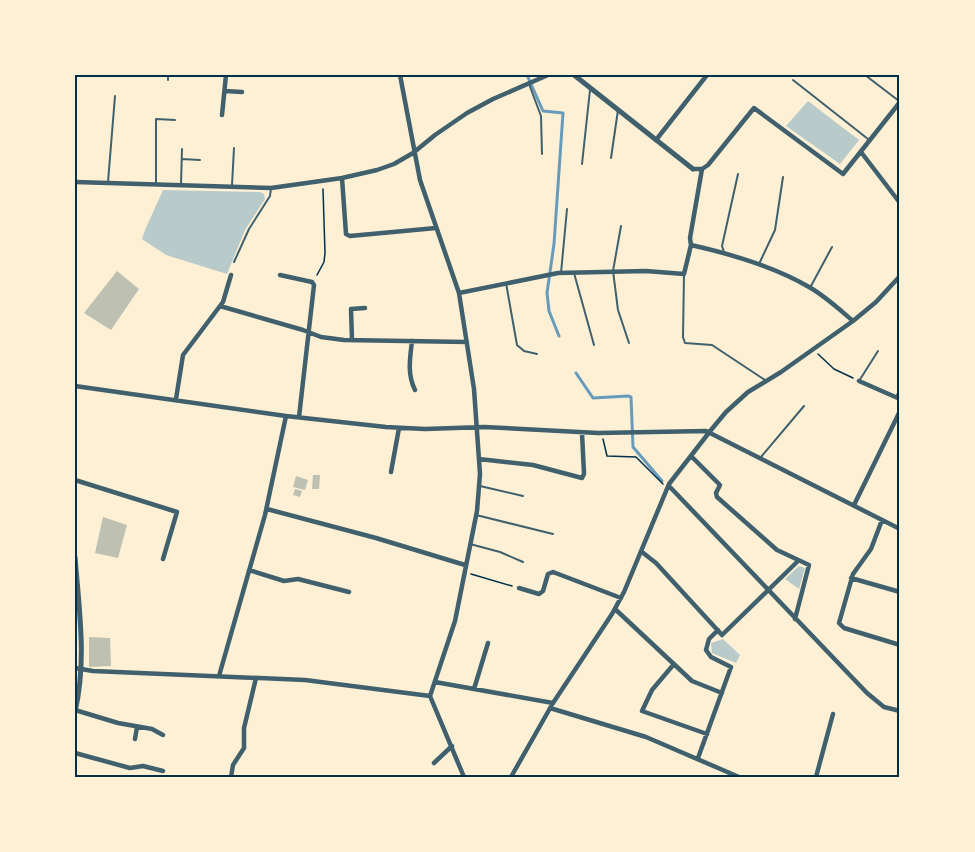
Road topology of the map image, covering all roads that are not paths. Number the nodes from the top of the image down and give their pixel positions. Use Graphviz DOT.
graph roads {
  1 [pos="168,75"];
  2 [pos="226,75"];
  3 [pos="400,75"];
  4 [pos="548,75"];
  5 [pos="574,75"];
  6 [pos="707,75"];
  7 [pos="865,75"];
  8 [pos="168,80"];
  9 [pos="793,80"];
  10 [pos="529,83"];
  11 [pos="590,88"];
  12 [pos="225,91"];
  13 [pos="242,92"];
  14 [pos="115,96"];
  15 [pos="900,102"];
  16 [pos="618,110"];
  17 [pos="222,116"];
  18 [pos="175,120"];
  19 [pos="656,140"];
  20 [pos="870,141"];
  21 [pos="234,148"];
  22 [pos="182,149"];
  23 [pos="861,152"];
  24 [pos="413,153"];
  25 [pos="542,154"];
  26 [pos="611,158"];
  27 [pos="182,159"];
  28 [pos="200,160"];
  29 [pos="582,164"];
  30 [pos="693,169"];
  31 [pos="702,169"];
  32 [pos="738,174"];
  33 [pos="783,177"];
  34 [pos="342,178"];
  35 [pos="75,182"];
  36 [pos="108,184"];
  37 [pos="156,186"];
  38 [pos="181,187"];
  39 [pos="231,188"];
  40 [pos="271,188"];
  41 [pos="900,203"];
  42 [pos="567,209"];
  43 [pos="621,226"];
  44 [pos="436,228"];
  45 [pos="691,245"];
  46 [pos="832,246"];
  47 [pos="724,252"];
  48 [pos="234,262"];
  49 [pos="759,264"];
  50 [pos="613,271"];
  51 [pos="574,272"];
  52 [pos="561,273"];
  53 [pos="684,274"];
  54 [pos="231,275"];
  55 [pos="280,275"];
  56 [pos="900,276"];
  57 [pos="506,283"];
  58 [pos="810,287"];
  59 [pos="459,293"];
  60 [pos="220,306"];
  61 [pos="365,308"];
  62 [pos="853,321"];
  63 [pos="309,333"];
  64 [pos="352,340"];
  65 [pos="412,341"];
  66 [pos="467,342"];
  67 [pos="629,343"];
  68 [pos="594,345"];
  69 [pos="878,351"];
  70 [pos="537,354"];
  71 [pos="767,381"];
  72 [pos="859,381"];
  73 [pos="75,386"];
  74 [pos="900,389"];
  75 [pos="415,390"];
  76 [pos="898,398"];
  77 [pos="176,399"];
  78 [pos="804,406"];
  79 [pos="900,411"];
  80 [pos="286,416"];
  81 [pos="300,417"];
  82 [pos="399,428"];
  83 [pos="476,428"];
  84 [pos="709,432"];
  85 [pos="582,433"];
  86 [pos="691,456"];
  87 [pos="761,458"];
  88 [pos="479,459"];
  89 [pos="391,472"];
  90 [pos="75,480"];
  91 [pos="480,486"];
  92 [pos="668,487"];
  93 [pos="523,496"];
  94 [pos="854,505"];
  95 [pos="267,509"];
  96 [pos="476,515"];
  97 [pos="882,520"];
  98 [pos="900,529"];
  99 [pos="553,534"];
  100 [pos="470,544"];
  101 [pos="642,552"];
  102 [pos="75,557"];
  103 [pos="163,560"];
  104 [pos="798,561"];
  105 [pos="523,562"];
  106 [pos="465,565"];
  107 [pos="249,570"];
  108 [pos="851,579"];
  109 [pos="519,588"];
  110 [pos="768,590"];
  111 [pos="349,592"];
  112 [pos="900,592"];
  113 [pos="621,598"];
  114 [pos="615,609"];
  115 [pos="795,619"];
  116 [pos="718,630"];
  117 [pos="488,642"];
  118 [pos="900,645"];
  119 [pos="674,664"];
  120 [pos="75,668"];
  121 [pos="82,669"];
  122 [pos="219,676"];
  123 [pos="256,678"];
  124 [pos="435,682"];
  125 [pos="474,689"];
  126 [pos="722,693"];
  127 [pos="430,696"];
  128 [pos="552,705"];
  129 [pos="75,711"];
  130 [pos="900,711"];
  131 [pos="833,714"];
  132 [pos="137,727"];
  133 [pos="707,734"];
  134 [pos="163,735"];
  135 [pos="135,739"];
  136 [pos="452,746"];
  137 [pos="75,753"];
  138 [pos="698,758"];
  139 [pos="434,763"];
  140 [pos="163,771"];
  141 [pos="231,777"];
  142 [pos="464,777"];
  143 [pos="511,777"];
  144 [pos="739,777"];
  145 [pos="816,777"];
  1 -- 8 [label="lane"];
  2 -- 12 [label="street"];
  3 -- 24 [label="street"];
  4 -- 10 [label="street"];
  5 -- 11 [label="street"];
  6 -- 19 [label="street"];
  7 -- 15 [label="lane"];
  9 -- 20 [label="lane"];
  10 -- 24 [label="street"];
  10 -- 25 [label="lane"];
  11 -- 16 [label="street"];
  11 -- 29 [label="lane"];
  12 -- 13 [label="street"];
  12 -- 17 [label="street"];
  14 -- 36 [label="lane"];
  15 -- 20 [label="street"];
  16 -- 19 [label="street"];
  16 -- 26 [label="lane"];
  18 -- 37 [label="lane"];
  19 -- 30 [label="street"];
  20 -- 23 [label="street"];
  21 -- 39 [label="lane"];
  22 -- 27 [label="lane"];
  23 -- 31 [label="street"];
  23 -- 41 [label="street"];
  24 -- 34 [label="street"];
  24 -- 44 [label="street"];
  27 -- 28 [label="lane"];
  27 -- 38 [label="lane"];
  30 -- 31 [label="street"];
  31 -- 45 [label="street"];
  32 -- 47 [label="lane"];
  33 -- 49 [label="lane"];
  34 -- 40 [label="street"];
  34 -- 44 [label="street"];
  35 -- 36 [label="street"];
  36 -- 37 [label="street"];
  37 -- 38 [label="street"];
  38 -- 39 [label="street"];
  39 -- 40 [label="street"];
  40 -- 48 [label="lane"];
  42 -- 52 [label="lane"];
  43 -- 50 [label="lane"];
  44 -- 59 [label="street"];
  45 -- 47 [label="street"];
  45 -- 53 [label="street"];
  46 -- 58 [label="lane"];
  47 -- 49 [label="street"];
  49 -- 58 [label="street"];
  50 -- 51 [label="street"];
  50 -- 53 [label="street"];
  50 -- 67 [label="lane"];
  51 -- 52 [label="street"];
  51 -- 68 [label="lane"];
  52 -- 57 [label="street"];
  53 -- 71 [label="lane"];
  54 -- 60 [label="street"];
  55 -- 63 [label="street"];
  56 -- 62 [label="street"];
  57 -- 59 [label="street"];
  57 -- 70 [label="lane"];
  58 -- 62 [label="street"];
  59 -- 66 [label="street"];
  60 -- 63 [label="street"];
  60 -- 77 [label="street"];
  61 -- 64 [label="street"];
  62 -- 71 [label="street"];
  63 -- 64 [label="street"];
  63 -- 81 [label="street"];
  64 -- 65 [label="street"];
  65 -- 66 [label="street"];
  65 -- 75 [label="street"];
  66 -- 83 [label="street"];
  69 -- 72 [label="lane"];
  71 -- 84 [label="street"];
  72 -- 76 [label="street"];
  73 -- 77 [label="street"];
  74 -- 76 [label="lane"];
  77 -- 80 [label="street"];
  78 -- 87 [label="lane"];
  79 -- 94 [label="street"];
  80 -- 81 [label="street"];
  80 -- 95 [label="street"];
  81 -- 82 [label="street"];
  82 -- 83 [label="street"];
  82 -- 89 [label="street"];
  83 -- 85 [label="street"];
  83 -- 88 [label="street"];
  84 -- 85 [label="street"];
  84 -- 86 [label="street"];
  84 -- 87 [label="street"];
  85 -- 88 [label="street"];
  86 -- 92 [label="street"];
  86 -- 104 [label="street"];
  87 -- 94 [label="street"];
  88 -- 91 [label="street"];
  90 -- 103 [label="street"];
  91 -- 93 [label="lane"];
  91 -- 96 [label="street"];
  92 -- 101 [label="street"];
  92 -- 110 [label="street"];
  94 -- 97 [label="street"];
  95 -- 106 [label="street"];
  95 -- 107 [label="street"];
  96 -- 99 [label="lane"];
  96 -- 100 [label="street"];
  97 -- 98 [label="street"];
  97 -- 108 [label="street"];
  100 -- 105 [label="lane"];
  100 -- 106 [label="street"];
  101 -- 113 [label="street"];
  101 -- 116 [label="street"];
  102 -- 121 [label="street"];
  104 -- 110 [label="street"];
  104 -- 115 [label="street"];
  106 -- 124 [label="street"];
  107 -- 111 [label="street"];
  107 -- 122 [label="street"];
  108 -- 112 [label="street"];
  108 -- 118 [label="street"];
  109 -- 113 [label="street"];
  110 -- 115 [label="street"];
  110 -- 116 [label="street"];
  113 -- 114 [label="street"];
  114 -- 119 [label="street"];
  114 -- 128 [label="street"];
  115 -- 130 [label="street"];
  116 -- 126 [label="street"];
  117 -- 125 [label="street"];
  119 -- 126 [label="street"];
  119 -- 133 [label="street"];
  120 -- 121 [label="street"];
  121 -- 122 [label="street"];
  121 -- 129 [label="street"];
  122 -- 123 [label="street"];
  123 -- 127 [label="street"];
  123 -- 141 [label="street"];
  124 -- 125 [label="street"];
  124 -- 127 [label="street"];
  125 -- 128 [label="street"];
  126 -- 133 [label="street"];
  127 -- 136 [label="street"];
  128 -- 138 [label="street"];
  128 -- 143 [label="street"];
  129 -- 132 [label="street"];
  131 -- 145 [label="street"];
  132 -- 134 [label="street"];
  132 -- 135 [label="street"];
  133 -- 138 [label="street"];
  136 -- 139 [label="street"];
  136 -- 142 [label="street"];
  137 -- 140 [label="street"];
  138 -- 144 [label="street"];
}
